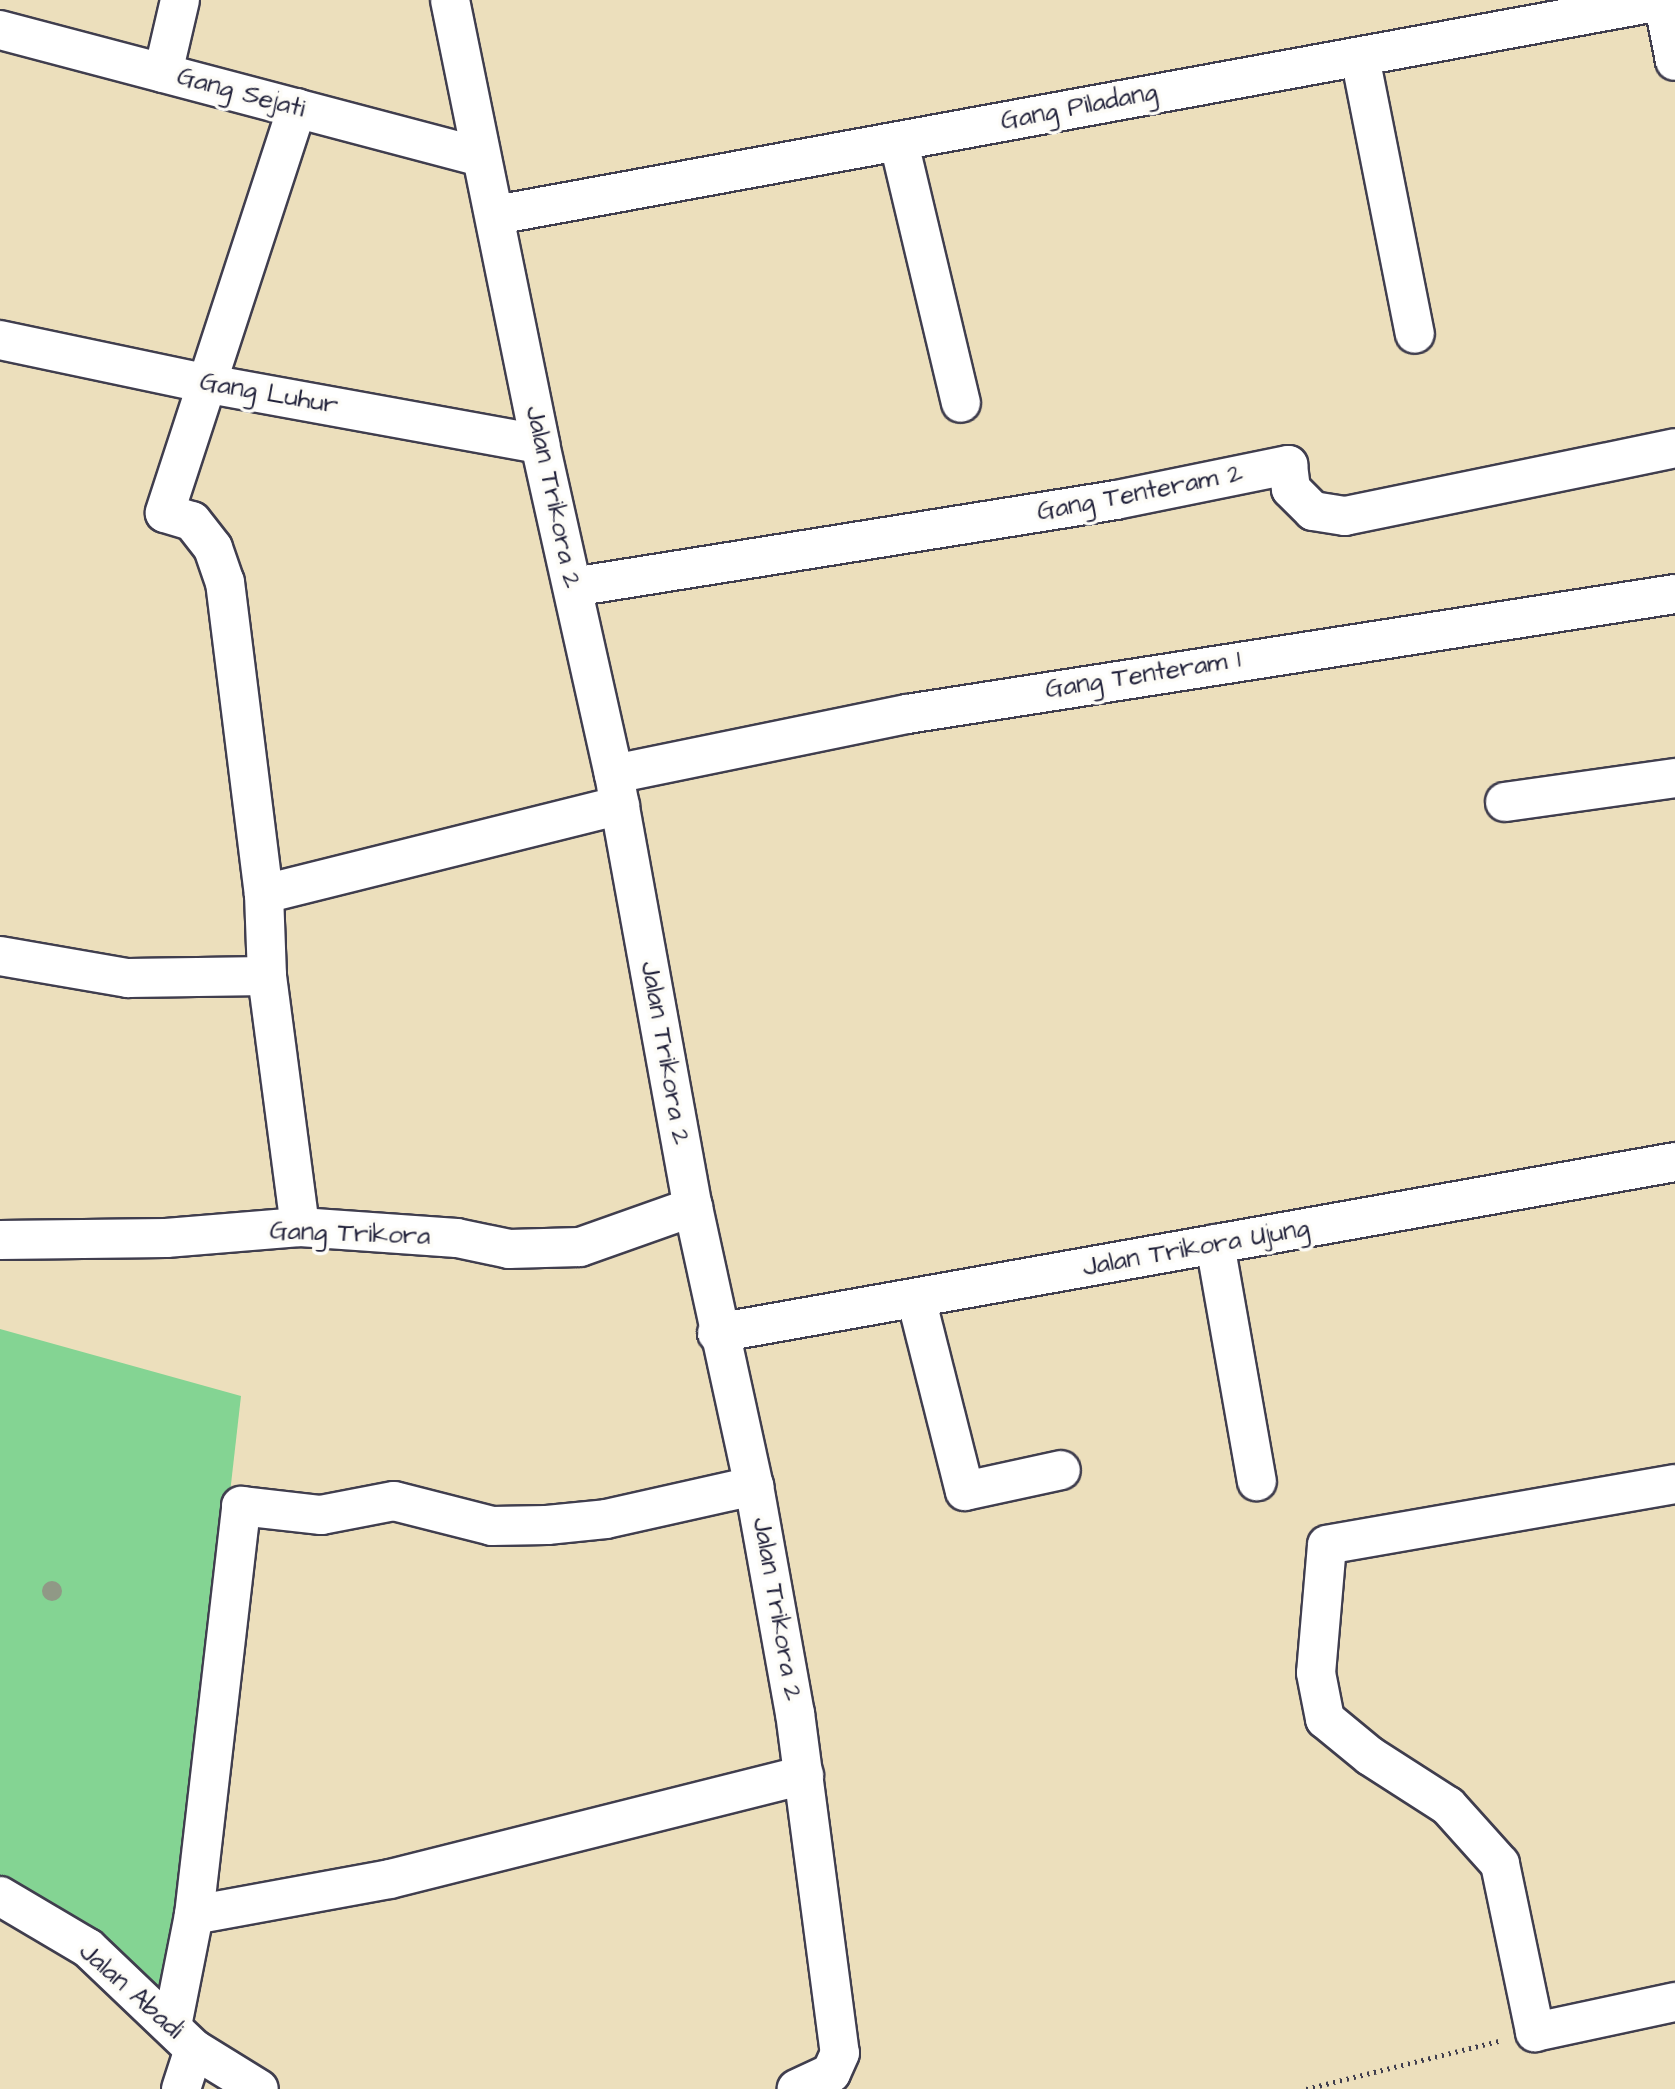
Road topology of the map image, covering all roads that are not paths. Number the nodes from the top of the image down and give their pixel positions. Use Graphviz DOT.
graph roads {
  1 [pos="180,0"];
  2 [pos="450,0"];
  3 [pos="1664,0"];
  4 [pos="0,30"];
  5 [pos="1360,57"];
  6 [pos="1675,61"];
  7 [pos="163,73"];
  8 [pos="297,108"];
  9 [pos="900,143"];
  10 [pos="481,157"];
  11 [pos="496,215"];
  12 [pos="1415,334"];
  13 [pos="0,340"];
  14 [pos="209,384"];
  15 [pos="961,403"];
  16 [pos="540,444"];
  17 [pos="1675,448"];
  18 [pos="573,587"];
  19 [pos="1675,594"];
  20 [pos="1675,778"];
  21 [pos="617,789"];
  22 [pos="1505,802"];
  23 [pos="264,894"];
  24 [pos="0,956"];
  25 [pos="267,976"];
  26 [pos="1675,1162"];
  27 [pos="692,1207"];
  28 [pos="300,1227"];
  29 [pos="0,1240"];
  30 [pos="1215,1244"];
  31 [pos="916,1298"];
  32 [pos="717,1334"];
  33 [pos="1061,1470"];
  34 [pos="1257,1481"];
  35 [pos="1675,1484"];
  36 [pos="754,1486"];
  37 [pos="804,1775"];
  38 [pos="0,1896"];
  39 [pos="194,1915"];
  40 [pos="1675,2002"];
  41 [pos="183,2037"];
  42 [pos="181,2089"];
  43 [pos="258,2089"];
  44 [pos="797,2089"];
  1 -- 7 [label="street"];
  2 -- 10 [label="street, Jalan Trikora 2"];
  3 -- 5 [label="street, Gang Piladang"];
  3 -- 6 [label="street"];
  4 -- 7 [label="street, Gang Sejati"];
  5 -- 9 [label="street, Gang Piladang"];
  5 -- 12 [label="street"];
  7 -- 8 [label="street, Gang Sejati"];
  8 -- 10 [label="street, Gang Sejati"];
  8 -- 14 [label="street"];
  9 -- 11 [label="street, Gang Piladang"];
  9 -- 15 [label="street"];
  10 -- 11 [label="street, Jalan Trikora 2"];
  11 -- 16 [label="street, Jalan Trikora 2"];
  13 -- 14 [label="street, Gang Luhur"];
  14 -- 16 [label="street, Gang Luhur"];
  14 -- 23 [label="street"];
  16 -- 18 [label="street, Jalan Trikora 2"];
  17 -- 18 [label="street, Gang Tenteram 2"];
  18 -- 21 [label="street, Jalan Trikora 2"];
  19 -- 21 [label="street, Gang Tenteram 1"];
  20 -- 22 [label="street"];
  21 -- 23 [label="street, Gang Tenteram 1"];
  21 -- 27 [label="street, Jalan Trikora 2"];
  23 -- 25 [label="street"];
  24 -- 25 [label="street"];
  25 -- 28 [label="street"];
  26 -- 30 [label="street, Jalan Trikora Ujung"];
  27 -- 28 [label="street, Gang Trikora"];
  27 -- 32 [label="street, Jalan Trikora 2"];
  28 -- 29 [label="street, Gang Trikora"];
  30 -- 31 [label="street, Jalan Trikora Ujung"];
  30 -- 34 [label="street"];
  31 -- 32 [label="street, Jalan Trikora Ujung"];
  31 -- 33 [label="street"];
  32 -- 36 [label="street, Jalan Trikora 2"];
  35 -- 40 [label="street"];
  36 -- 37 [label="street, Jalan Trikora 2"];
  36 -- 39 [label="street"];
  37 -- 39 [label="street"];
  37 -- 44 [label="street, Jalan Trikora 2"];
  38 -- 41 [label="street, Jalan Abadi"];
  39 -- 41 [label="street"];
  41 -- 42 [label="street"];
  41 -- 43 [label="street, Jalan Abadi"];
}
